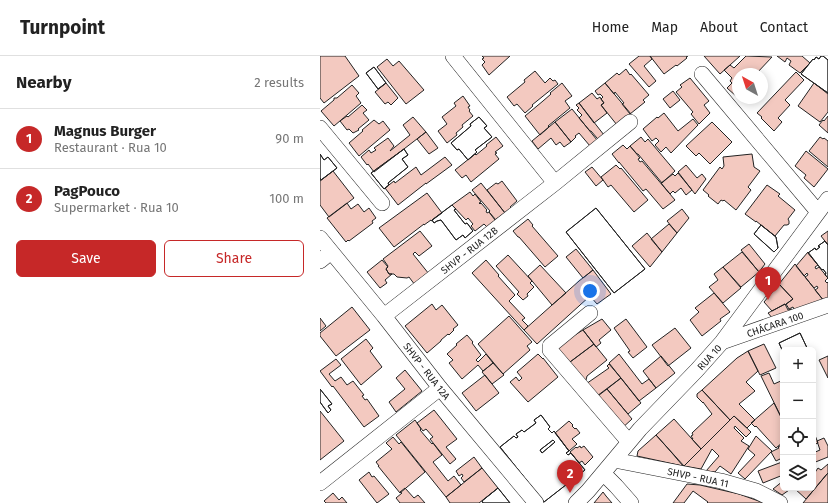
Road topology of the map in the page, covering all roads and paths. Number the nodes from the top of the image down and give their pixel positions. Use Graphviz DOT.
graph roads {
  1 [pos="453,56"];
  2 [pos="702,74"];
  3 [pos="630,122"];
  4 [pos="320,128"];
  5 [pos="555,183"];
  6 [pos="828,199"];
  7 [pos="382,203"];
  8 [pos="818,212"];
  9 [pos="320,238"];
  10 [pos="326,257"];
  11 [pos="828,305"];
  12 [pos="590,313"];
  13 [pos="384,316"];
  14 [pos="722,342"];
  15 [pos="440,388"];
  16 [pos="629,442"];
  17 [pos="614,460"];
  18 [pos="603,473"];
  19 [pos="320,483"];
  20 [pos="536,503"];
  21 [pos="576,503"];
  22 [pos="631,503"];
  23 [pos="780,503"];
  1 -- 5 [label="street"];
  2 -- 8 [label="street"];
  3 -- 5 [label="street, SHVP - RUA 12B"];
  4 -- 7 [label="street"];
  5 -- 13 [label="street, SHVP - RUA 12B"];
  6 -- 8 [label="street, RUA 10"];
  8 -- 14 [label="street, RUA 10"];
  9 -- 10 [label="street, SHVP - RUA 12A"];
  10 -- 13 [label="street, SHVP - RUA 12A"];
  11 -- 14 [label="street, CHÁCARA 100"];
  12 -- 16 [label="street"];
  13 -- 15 [label="street, SHVP - RUA 12A"];
  14 -- 16 [label="street, RUA 10"];
  15 -- 19 [label="street"];
  15 -- 20 [label="street, SHVP - RUA 12A"];
  16 -- 17 [label="street, RUA 10"];
  17 -- 18 [label="street, RUA 10"];
  17 -- 23 [label="street, SHVP - RUA 11"];
  18 -- 21 [label="street, RUA 10"];
  18 -- 22 [label="street"];
}
